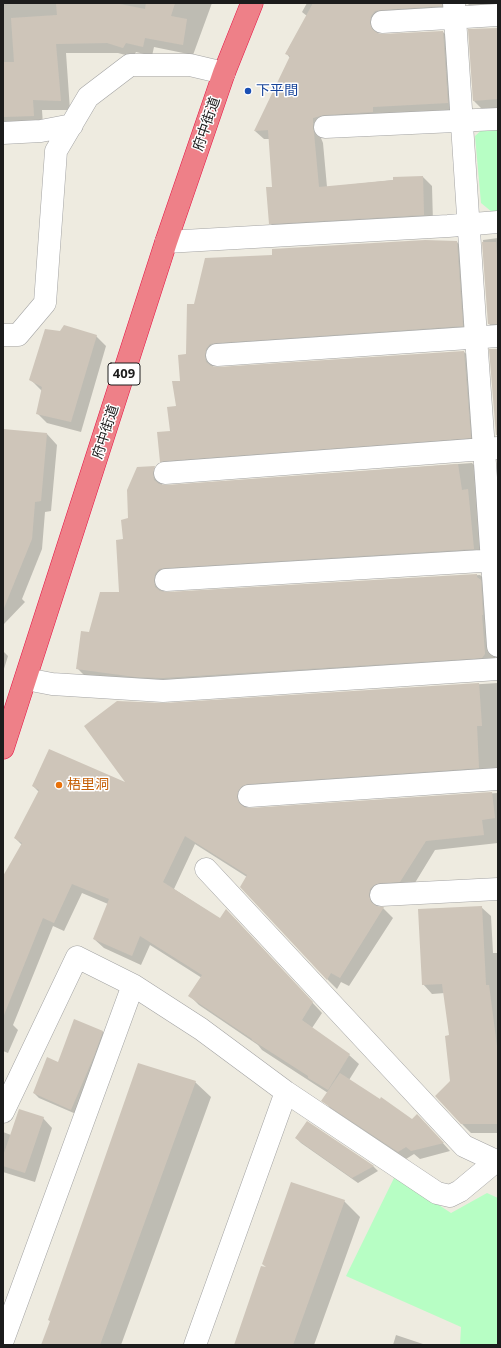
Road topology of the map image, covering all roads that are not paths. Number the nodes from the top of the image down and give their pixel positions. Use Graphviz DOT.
graph roads {
  1 [pos="252,3"];
  2 [pos="455,10"];
  3 [pos="498,15"];
  4 [pos="382,22"];
  5 [pos="224,72"];
  6 [pos="498,119"];
  7 [pos="462,122"];
  8 [pos="72,125"];
  9 [pos="325,127"];
  10 [pos="3,133"];
  11 [pos="498,222"];
  12 [pos="469,224"];
  13 [pos="166,242"];
  14 [pos="3,335"];
  15 [pos="498,336"];
  16 [pos="476,337"];
  17 [pos="217,355"];
  18 [pos="491,449"];
  19 [pos="165,473"];
  20 [pos="495,561"];
  21 [pos="166,580"];
  22 [pos="498,646"];
  23 [pos="498,669"];
  24 [pos="26,678"];
  25 [pos="3,748"];
  26 [pos="498,780"];
  27 [pos="248,796"];
  28 [pos="206,869"];
  29 [pos="498,889"];
  30 [pos="381,895"];
  31 [pos="133,985"];
  32 [pos="286,1092"];
  33 [pos="3,1112"];
  34 [pos="497,1161"];
  35 [pos="3,1340"];
  36 [pos="195,1345"];
  1 -- 5 [label="highway, 府中街道 / 409"];
  2 -- 3 [label="street"];
  2 -- 4 [label="street"];
  2 -- 7 [label="street"];
  5 -- 8 [label="street"];
  5 -- 13 [label="highway, 府中街道 / 409"];
  6 -- 7 [label="street"];
  7 -- 9 [label="street"];
  7 -- 12 [label="street"];
  8 -- 10 [label="street"];
  8 -- 14 [label="street"];
  11 -- 12 [label="street"];
  12 -- 13 [label="street"];
  12 -- 16 [label="street"];
  13 -- 24 [label="highway, 府中街道 / 409"];
  15 -- 16 [label="street"];
  16 -- 17 [label="street"];
  16 -- 18 [label="street"];
  18 -- 19 [label="street"];
  18 -- 20 [label="street"];
  20 -- 21 [label="street"];
  20 -- 22 [label="street"];
  23 -- 24 [label="street"];
  24 -- 25 [label="highway, 府中街道 / 409"];
  26 -- 27 [label="street"];
  28 -- 34 [label="street"];
  29 -- 30 [label="street"];
  31 -- 32 [label="street"];
  31 -- 33 [label="street"];
  31 -- 35 [label="street"];
  32 -- 34 [label="street"];
  32 -- 36 [label="street"];
}
